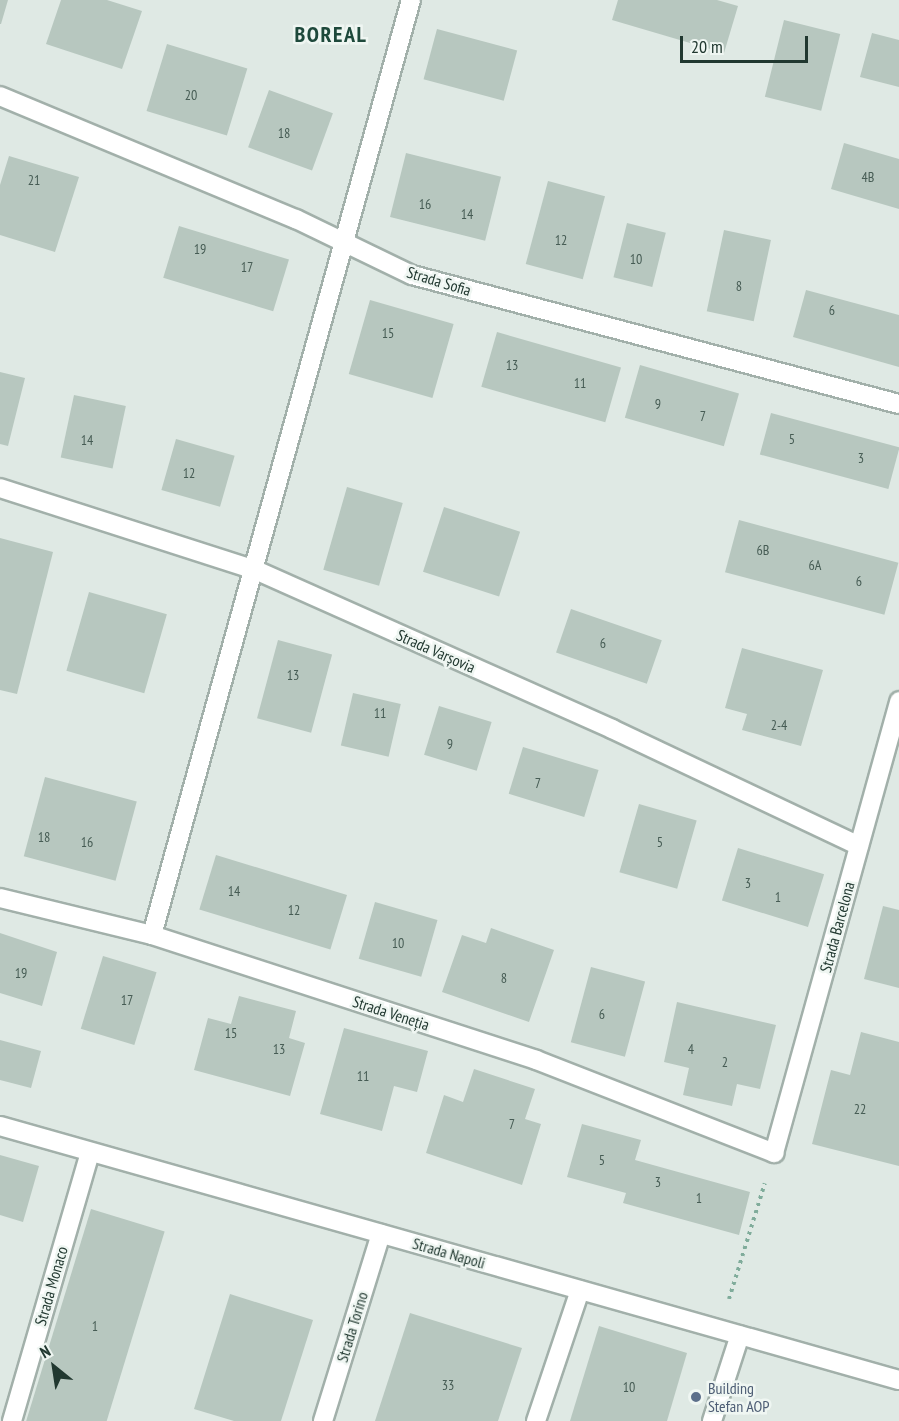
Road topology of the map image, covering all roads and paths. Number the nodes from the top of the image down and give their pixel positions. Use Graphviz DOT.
graph roads {
  1 [pos="411,0"];
  2 [pos="0,96"];
  3 [pos="344,243"];
  4 [pos="899,404"];
  5 [pos="0,488"];
  6 [pos="253,569"];
  7 [pos="899,701"];
  8 [pos="859,846"];
  9 [pos="0,898"];
  10 [pos="152,935"];
  11 [pos="0,1126"];
  12 [pos="90,1152"];
  13 [pos="774,1153"];
  14 [pos="381,1234"];
  15 [pos="580,1290"];
  16 [pos="721,1330"];
  17 [pos="740,1335"];
  18 [pos="899,1380"];
  19 [pos="12,1421"];
  20 [pos="322,1421"];
  21 [pos="536,1421"];
  22 [pos="712,1421"];
  1 -- 3 [label="street"];
  2 -- 3 [label="street, Strada Sofia"];
  3 -- 4 [label="street, Strada Sofia"];
  3 -- 6 [label="street"];
  5 -- 6 [label="street, Strada Varșovia"];
  6 -- 8 [label="street, Strada Varșovia"];
  6 -- 10 [label="street"];
  7 -- 8 [label="street, Strada Barcelona"];
  8 -- 13 [label="street, Strada Barcelona"];
  9 -- 10 [label="street, Strada Veneția"];
  10 -- 13 [label="street, Strada Veneția"];
  11 -- 12 [label="street, Strada Napoli"];
  12 -- 14 [label="street, Strada Napoli"];
  12 -- 19 [label="street, Strada Monaco"];
  13 -- 16 [label="path"];
  14 -- 15 [label="street, Strada Napoli"];
  14 -- 20 [label="street, Strada Torino"];
  15 -- 16 [label="street, Strada Napoli"];
  15 -- 21 [label="street"];
  16 -- 17 [label="street, Strada Napoli"];
  17 -- 18 [label="street, Strada Napoli"];
  17 -- 22 [label="street"];
}
